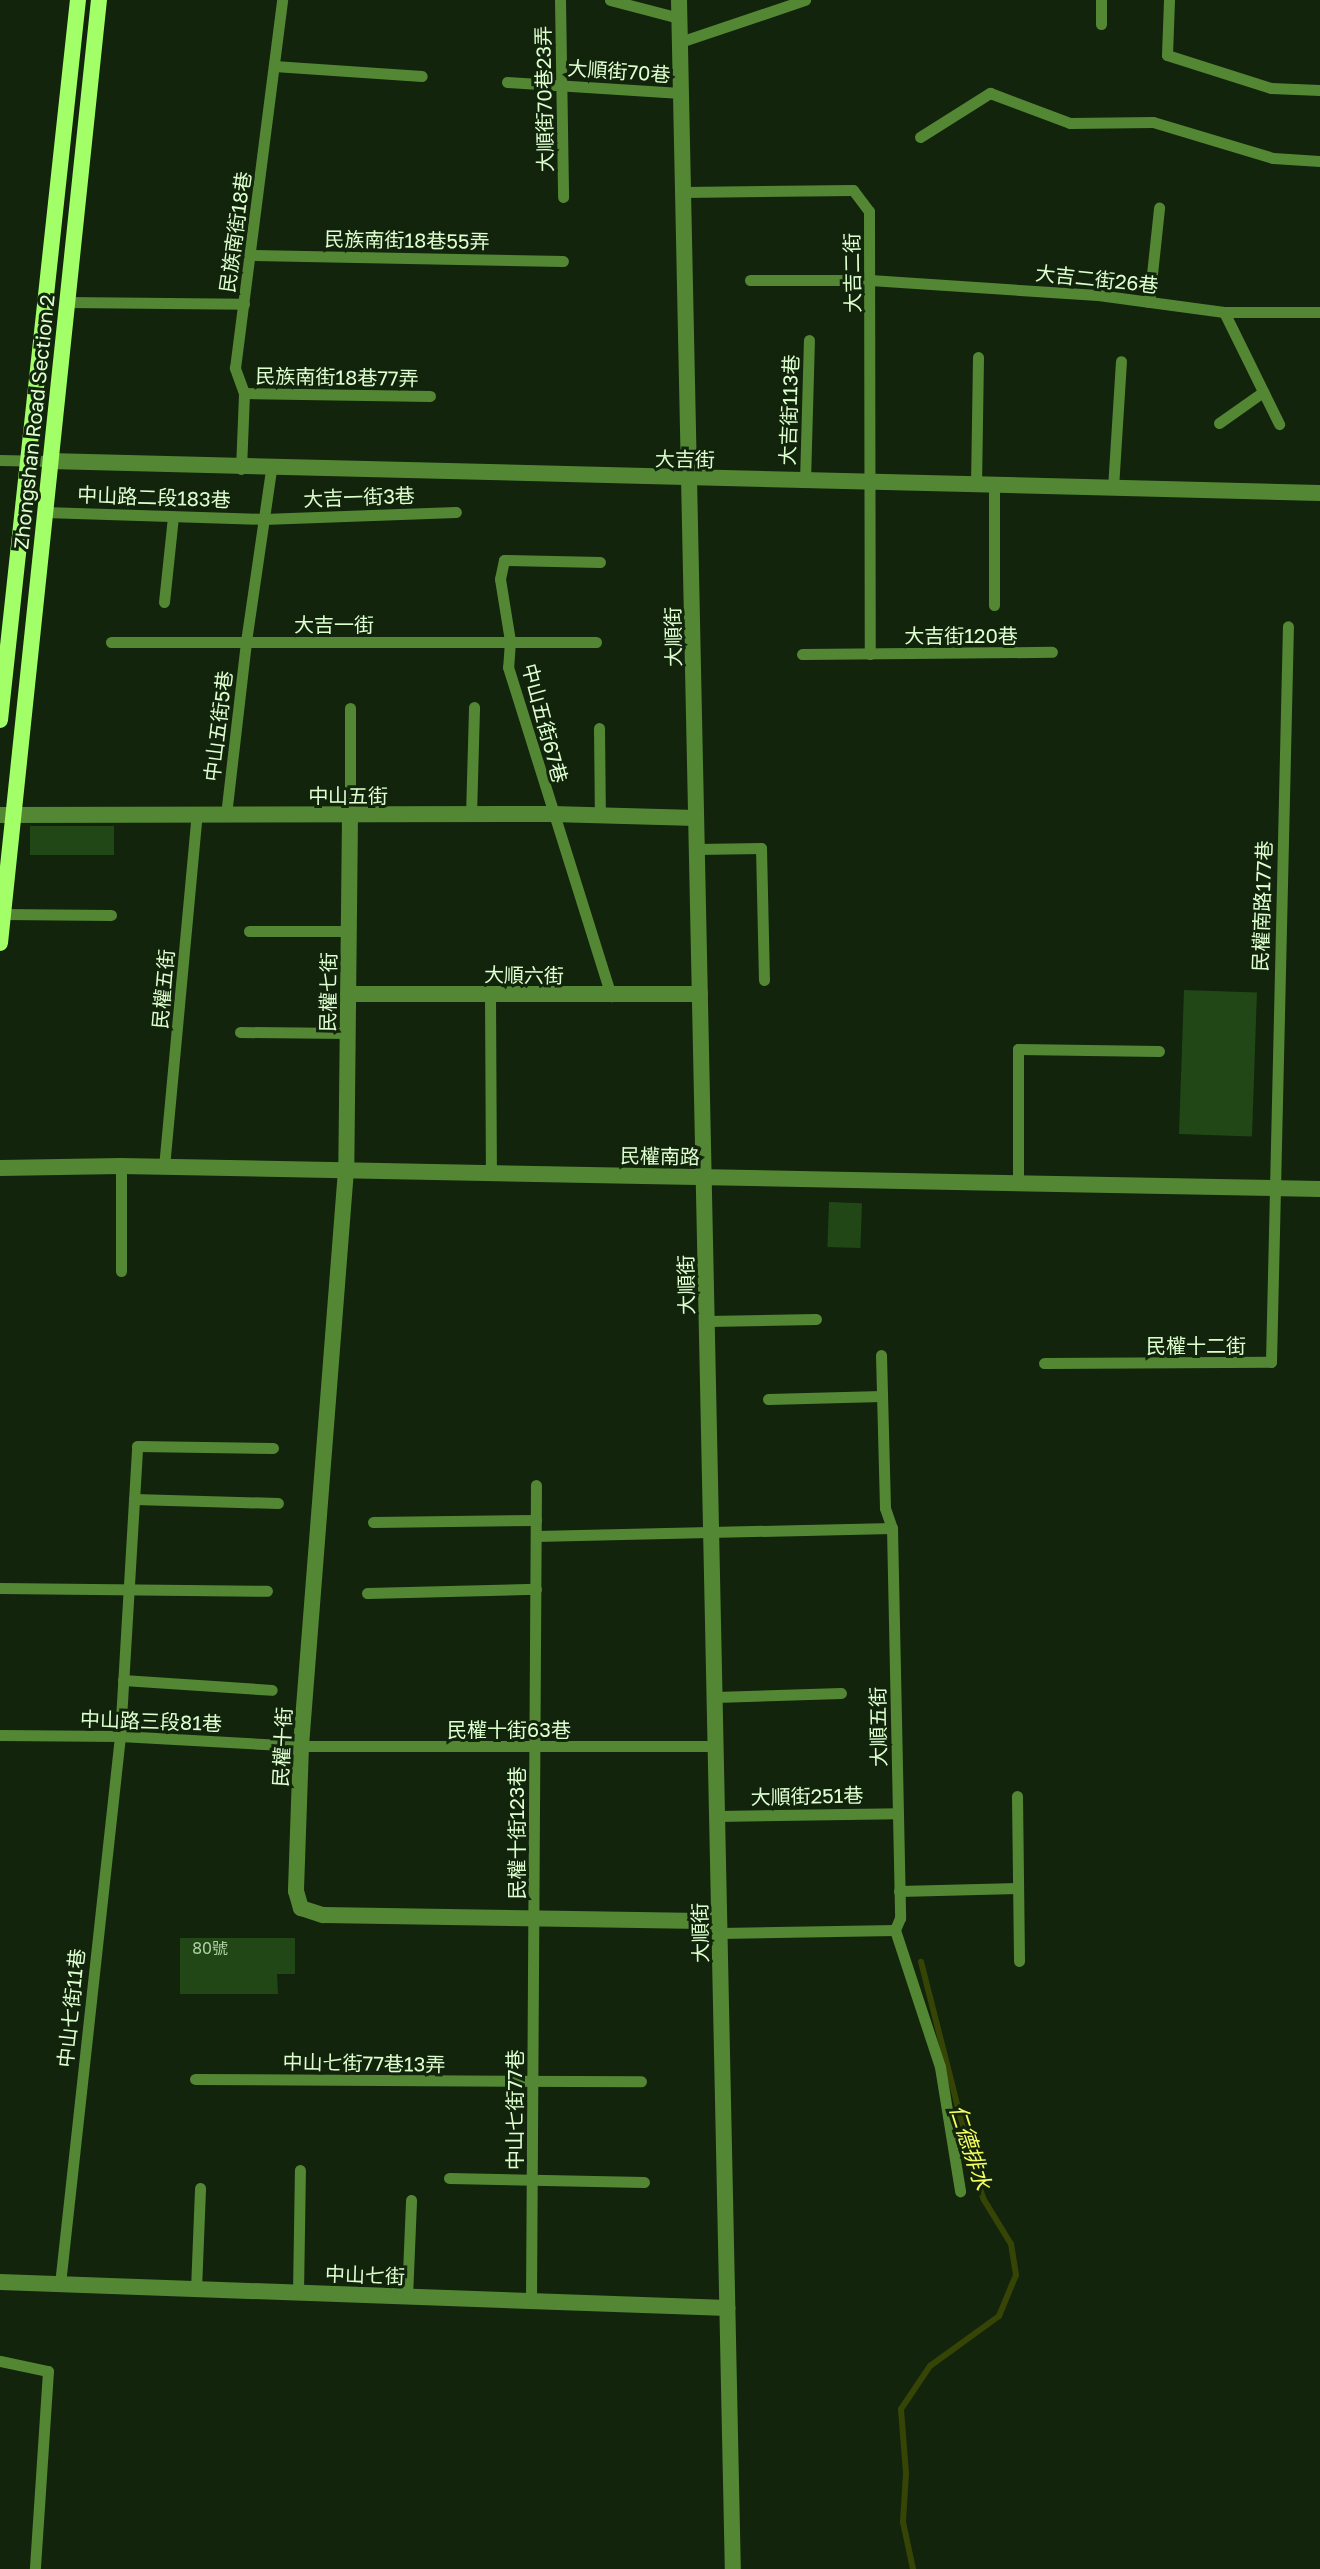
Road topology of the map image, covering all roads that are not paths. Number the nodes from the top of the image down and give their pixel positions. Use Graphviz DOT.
graph roads {
  1 [pos="78,0"];
  2 [pos="99,0"];
  3 [pos="282,0"];
  4 [pos="560,0"];
  5 [pos="610,0"];
  6 [pos="679,0"];
  7 [pos="805,0"];
  8 [pos="1101,0"];
  9 [pos="1169,0"];
  10 [pos="679,18"];
  11 [pos="1101,24"];
  12 [pos="680,42"];
  13 [pos="274,66"];
  14 [pos="422,76"];
  15 [pos="507,82"];
  16 [pos="561,85"];
  17 [pos="1320,90"];
  18 [pos="681,93"];
  19 [pos="920,137"];
  20 [pos="1320,161"];
  21 [pos="683,192"];
  22 [pos="563,197"];
  23 [pos="1159,208"];
  24 [pos="250,255"];
  25 [pos="563,261"];
  26 [pos="750,280"];
  27 [pos="870,280"];
  28 [pos="66,302"];
  29 [pos="1149,302"];
  30 [pos="244,304"];
  31 [pos="1224,312"];
  32 [pos="1320,312"];
  33 [pos="809,340"];
  34 [pos="978,357"];
  35 [pos="1121,361"];
  36 [pos="1263,392"];
  37 [pos="244,393"];
  38 [pos="430,396"];
  39 [pos="1219,423"];
  40 [pos="1279,424"];
  41 [pos="0,460"];
  42 [pos="27,460"];
  43 [pos="49,461"];
  44 [pos="241,469"];
  45 [pos="271,470"];
  46 [pos="689,479"];
  47 [pos="805,481"];
  48 [pos="870,483"];
  49 [pos="976,485"];
  50 [pos="994,486"];
  51 [pos="1113,488"];
  52 [pos="1320,493"];
  53 [pos="44,512"];
  54 [pos="456,512"];
  55 [pos="173,516"];
  56 [pos="263,519"];
  57 [pos="600,562"];
  58 [pos="164,602"];
  59 [pos="994,605"];
  60 [pos="1288,626"];
  61 [pos="510,641"];
  62 [pos="111,642"];
  63 [pos="246,642"];
  64 [pos="596,642"];
  65 [pos="1052,652"];
  66 [pos="802,654"];
  67 [pos="870,654"];
  68 [pos="474,707"];
  69 [pos="350,708"];
  70 [pos="0,720"];
  71 [pos="599,728"];
  72 [pos="197,814"];
  73 [pos="226,814"];
  74 [pos="552,814"];
  75 [pos="6,815"];
  76 [pos="350,815"];
  77 [pos="471,816"];
  78 [pos="600,817"];
  79 [pos="696,818"];
  80 [pos="697,849"];
  81 [pos="3,914"];
  82 [pos="111,915"];
  83 [pos="249,931"];
  84 [pos="348,931"];
  85 [pos="0,943"];
  86 [pos="764,980"];
  87 [pos="348,994"];
  88 [pos="490,994"];
  89 [pos="700,994"];
  90 [pos="611,996"];
  91 [pos="240,1032"];
  92 [pos="347,1033"];
  93 [pos="1159,1051"];
  94 [pos="121,1166"];
  95 [pos="164,1167"];
  96 [pos="0,1168"];
  97 [pos="346,1170"];
  98 [pos="491,1173"];
  99 [pos="704,1177"];
  100 [pos="1018,1183"];
  101 [pos="1273,1188"];
  102 [pos="1320,1189"];
  103 [pos="121,1271"];
  104 [pos="816,1319"];
  105 [pos="707,1321"];
  106 [pos="881,1355"];
  107 [pos="1044,1363"];
  108 [pos="882,1396"];
  109 [pos="768,1399"];
  110 [pos="273,1448"];
  111 [pos="536,1485"];
  112 [pos="134,1499"];
  113 [pos="278,1503"];
  114 [pos="536,1520"];
  115 [pos="373,1522"];
  116 [pos="892,1528"];
  117 [pos="711,1531"];
  118 [pos="536,1536"];
  119 [pos="0,1588"];
  120 [pos="128,1588"];
  121 [pos="536,1589"];
  122 [pos="267,1591"];
  123 [pos="367,1593"];
  124 [pos="123,1680"];
  125 [pos="272,1690"];
  126 [pos="841,1693"];
  127 [pos="715,1697"];
  128 [pos="0,1735"];
  129 [pos="120,1736"];
  130 [pos="301,1746"];
  131 [pos="716,1746"];
  132 [pos="535,1747"];
  133 [pos="1017,1796"];
  134 [pos="898,1813"];
  135 [pos="717,1816"];
  136 [pos="1018,1888"];
  137 [pos="899,1891"];
  138 [pos="533,1919"];
  139 [pos="720,1927"];
  140 [pos="895,1930"];
  141 [pos="1019,1961"];
  142 [pos="195,2079"];
  143 [pos="641,2081"];
  144 [pos="532,2083"];
  145 [pos="300,2170"];
  146 [pos="449,2178"];
  147 [pos="532,2182"];
  148 [pos="644,2182"];
  149 [pos="200,2188"];
  150 [pos="960,2191"];
  151 [pos="411,2200"];
  152 [pos="0,2282"];
  153 [pos="60,2284"];
  154 [pos="196,2289"];
  155 [pos="298,2293"];
  156 [pos="407,2297"];
  157 [pos="531,2301"];
  158 [pos="728,2308"];
  159 [pos="0,2361"];
  160 [pos="35,2569"];
  161 [pos="733,2569"];
  1 -- 42 [label="main road, Zhongshan Road Section 2"];
  2 -- 28 [label="main road, Zhongshan Road Section 2"];
  3 -- 13 [label="lane, 民族南街18巷"];
  4 -- 16 [label="lane, 大順街70巷23弄"];
  5 -- 10 [label="lane"];
  6 -- 10 [label="street, 大順街"];
  7 -- 12 [label="lane"];
  8 -- 11 [label="lane"];
  9 -- 17 [label="lane"];
  10 -- 12 [label="street, 大順街"];
  12 -- 18 [label="street, 大順街"];
  13 -- 14 [label="lane"];
  13 -- 24 [label="lane, 民族南街18巷"];
  15 -- 16 [label="lane, 大順街70巷"];
  16 -- 18 [label="lane, 大順街70巷"];
  16 -- 22 [label="lane, 大順街70巷23弄"];
  18 -- 21 [label="street, 大順街"];
  19 -- 20 [label="lane"];
  21 -- 27 [label="lane, 大吉二街"];
  21 -- 46 [label="street, 大順街"];
  23 -- 29 [label="lane"];
  24 -- 25 [label="lane, 民族南街18巷55弄"];
  24 -- 30 [label="lane, 民族南街18巷"];
  26 -- 27 [label="lane, 大吉二街26巷"];
  27 -- 29 [label="lane, 大吉二街26巷"];
  27 -- 48 [label="lane, 大吉二街"];
  28 -- 30 [label="lane"];
  28 -- 43 [label="main road, Zhongshan Road Section 2"];
  29 -- 31 [label="lane, 大吉二街26巷"];
  30 -- 37 [label="lane, 民族南街18巷"];
  31 -- 32 [label="lane, 大吉二街26巷"];
  31 -- 36 [label="lane"];
  33 -- 47 [label="lane, 大吉街113巷"];
  34 -- 49 [label="lane"];
  35 -- 51 [label="lane"];
  36 -- 39 [label="lane"];
  36 -- 40 [label="lane"];
  37 -- 38 [label="lane, 民族南街18巷77弄"];
  37 -- 44 [label="lane, 民族南街18巷"];
  41 -- 42 [label="lane"];
  42 -- 43 [label="lane"];
  42 -- 70 [label="main road, Zhongshan Road Section 2"];
  43 -- 44 [label="street, 大吉街"];
  43 -- 53 [label="main road, Zhongshan Road Section 2"];
  44 -- 45 [label="street, 大吉街"];
  45 -- 46 [label="street, 大吉街"];
  45 -- 56 [label="lane"];
  46 -- 47 [label="street, 大吉街"];
  46 -- 79 [label="street, 大順街"];
  47 -- 48 [label="street, 大吉街"];
  48 -- 49 [label="street, 大吉街"];
  48 -- 67 [label="lane"];
  49 -- 50 [label="street, 大吉街"];
  50 -- 51 [label="street, 大吉街"];
  50 -- 59 [label="lane"];
  51 -- 52 [label="street, 大吉街"];
  53 -- 55 [label="lane, 中山路二段183巷"];
  53 -- 75 [label="main road, Zhongshan Road Section 2"];
  54 -- 56 [label="lane, 大吉一街3巷"];
  55 -- 56 [label="lane, 中山路二段183巷"];
  55 -- 58 [label="lane"];
  56 -- 63 [label="lane"];
  57 -- 61 [label="lane, 中山五街67巷"];
  60 -- 101 [label="lane, 民權南路177巷"];
  61 -- 63 [label="lane, 大吉一街"];
  61 -- 64 [label="lane, 大吉一街"];
  61 -- 74 [label="lane, 中山五街67巷"];
  62 -- 63 [label="lane, 大吉一街"];
  63 -- 73 [label="lane, 中山五街5巷"];
  65 -- 67 [label="lane, 大吉街120巷"];
  66 -- 67 [label="lane, 大吉街120巷"];
  68 -- 77 [label="lane"];
  69 -- 76 [label="lane"];
  71 -- 78 [label="lane"];
  72 -- 73 [label="street, 中山五街"];
  72 -- 75 [label="street, 中山五街"];
  72 -- 95 [label="lane, 民權五街"];
  73 -- 76 [label="street, 中山五街"];
  74 -- 77 [label="street, 中山五街"];
  74 -- 78 [label="street, 中山五街"];
  74 -- 90 [label="lane, 中山五街67巷"];
  75 -- 81 [label="main road, Zhongshan Road Section 2"];
  76 -- 77 [label="street, 中山五街"];
  76 -- 84 [label="street, 民權七街"];
  78 -- 79 [label="street, 中山五街"];
  79 -- 80 [label="street, 大順街"];
  80 -- 86 [label="lane"];
  80 -- 89 [label="street, 大順街"];
  81 -- 82 [label="lane"];
  81 -- 85 [label="main road, Zhongshan Road Section 2"];
  83 -- 84 [label="lane"];
  84 -- 87 [label="street, 民權七街"];
  87 -- 88 [label="street, 大順六街"];
  87 -- 92 [label="street, 民權七街"];
  88 -- 90 [label="street, 大順六街"];
  88 -- 98 [label="lane"];
  89 -- 90 [label="street, 大順六街"];
  89 -- 99 [label="street, 大順街"];
  91 -- 92 [label="lane"];
  92 -- 97 [label="street, 民權七街"];
  93 -- 100 [label="lane"];
  94 -- 95 [label="street, 民權南路"];
  94 -- 96 [label="street, 民權南路"];
  94 -- 103 [label="lane"];
  95 -- 97 [label="street, 民權南路"];
  97 -- 98 [label="street, 民權南路"];
  97 -- 130 [label="street, 民權十街"];
  98 -- 99 [label="street, 民權南路"];
  99 -- 100 [label="street, 民權南路"];
  99 -- 105 [label="street, 大順街"];
  100 -- 101 [label="street, 民權南路"];
  101 -- 102 [label="street, 民權南路"];
  101 -- 107 [label="lane, 民權十二街"];
  104 -- 105 [label="lane"];
  105 -- 117 [label="street, 大順街"];
  106 -- 108 [label="lane, 大順五街"];
  108 -- 109 [label="lane"];
  108 -- 116 [label="lane, 大順五街"];
  110 -- 112 [label="lane, 中山七街11巷"];
  111 -- 114 [label="lane, 民權十街123巷"];
  112 -- 113 [label="lane"];
  112 -- 120 [label="lane, 中山七街11巷"];
  114 -- 115 [label="lane"];
  114 -- 118 [label="lane, 民權十街123巷"];
  116 -- 117 [label="lane"];
  116 -- 134 [label="lane, 大順五街"];
  117 -- 118 [label="lane"];
  117 -- 127 [label="street, 大順街"];
  118 -- 121 [label="lane, 民權十街123巷"];
  119 -- 120 [label="lane"];
  120 -- 122 [label="lane"];
  120 -- 124 [label="lane, 中山七街11巷"];
  121 -- 123 [label="lane"];
  121 -- 132 [label="lane, 民權十街123巷"];
  124 -- 125 [label="lane"];
  124 -- 129 [label="lane, 中山七街11巷"];
  126 -- 127 [label="lane"];
  127 -- 131 [label="street, 大順街"];
  128 -- 129 [label="lane, 中山路三段81巷"];
  129 -- 130 [label="lane, 中山路三段81巷"];
  129 -- 153 [label="lane, 中山七街11巷"];
  130 -- 132 [label="lane, 民權十街63巷"];
  130 -- 138 [label="street, 民權十街"];
  131 -- 132 [label="lane, 民權十街63巷"];
  131 -- 135 [label="street, 大順街"];
  132 -- 138 [label="lane, 民權十街123巷"];
  133 -- 136 [label="lane"];
  134 -- 135 [label="lane, 大順街251巷"];
  134 -- 137 [label="lane, 大順五街"];
  135 -- 139 [label="street, 大順街"];
  136 -- 137 [label="lane"];
  136 -- 141 [label="lane"];
  137 -- 140 [label="lane, 大順五街"];
  138 -- 139 [label="street, 民權十街"];
  138 -- 144 [label="lane, 中山七街77巷"];
  139 -- 140 [label="lane"];
  139 -- 158 [label="street, 大順街"];
  140 -- 150 [label="lane"];
  142 -- 144 [label="lane, 中山七街77巷13弄"];
  143 -- 144 [label="lane, 中山七街77巷13弄"];
  144 -- 147 [label="lane, 中山七街77巷"];
  145 -- 155 [label="lane"];
  146 -- 147 [label="lane"];
  147 -- 148 [label="lane"];
  147 -- 157 [label="lane, 中山七街77巷"];
  149 -- 154 [label="lane"];
  151 -- 156 [label="lane"];
  152 -- 153 [label="street, 中山七街"];
  153 -- 154 [label="street, 中山七街"];
  154 -- 155 [label="street, 中山七街"];
  155 -- 156 [label="street, 中山七街"];
  156 -- 157 [label="street, 中山七街"];
  157 -- 158 [label="street, 中山七街"];
  158 -- 161 [label="street, 大順街"];
  159 -- 160 [label="lane"];
}
